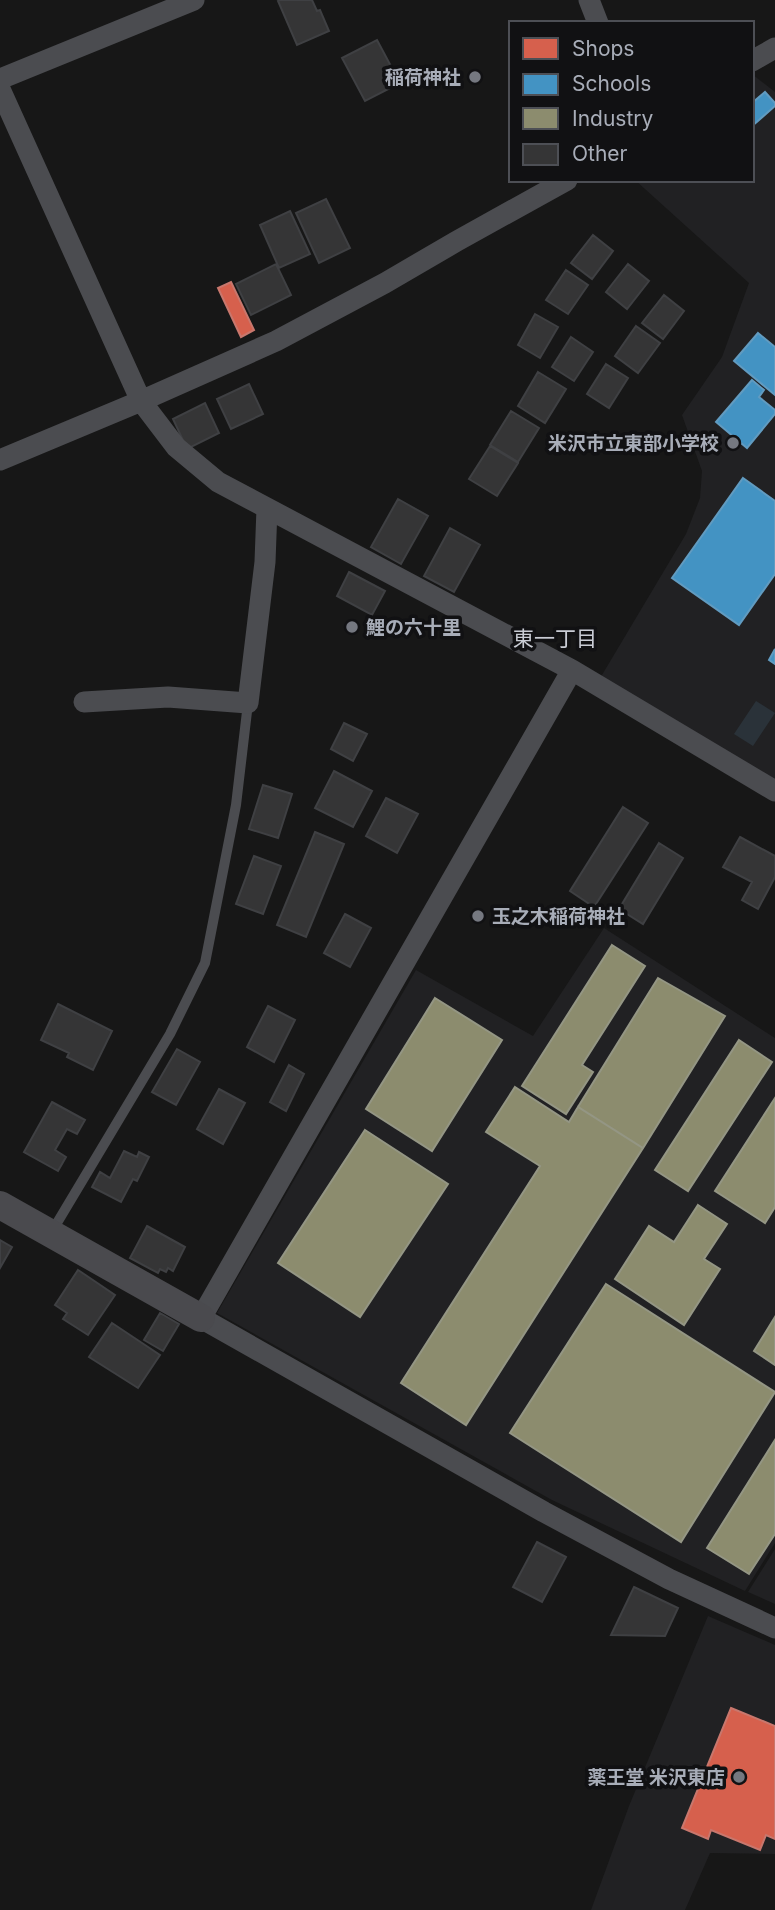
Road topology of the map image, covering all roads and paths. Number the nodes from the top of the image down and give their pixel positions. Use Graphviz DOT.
graph roads {
  1 [pos="194,0"];
  2 [pos="589,0"];
  3 [pos="597,21"];
  4 [pos="775,48"];
  5 [pos="754,60"];
  6 [pos="0,79"];
  7 [pos="0,89"];
  8 [pos="563,182"];
  9 [pos="141,401"];
  10 [pos="0,460"];
  11 [pos="267,508"];
  12 [pos="572,670"];
  13 [pos="84,702"];
  14 [pos="248,703"];
  15 [pos="775,791"];
  16 [pos="0,1205"];
  17 [pos="50,1234"];
  18 [pos="201,1318"];
  19 [pos="775,1628"];
  1 -- 6 [label="street"];
  2 -- 3 [label="street"];
  4 -- 5 [label="street"];
  7 -- 9 [label="street"];
  8 -- 9 [label="street"];
  9 -- 10 [label="street"];
  9 -- 11 [label="street"];
  11 -- 12 [label="street"];
  11 -- 14 [label="street"];
  12 -- 15 [label="street"];
  12 -- 18 [label="street"];
  13 -- 14 [label="street"];
  14 -- 17 [label="lane"];
  16 -- 17 [label="street"];
  17 -- 18 [label="street"];
  18 -- 19 [label="street"];
}
